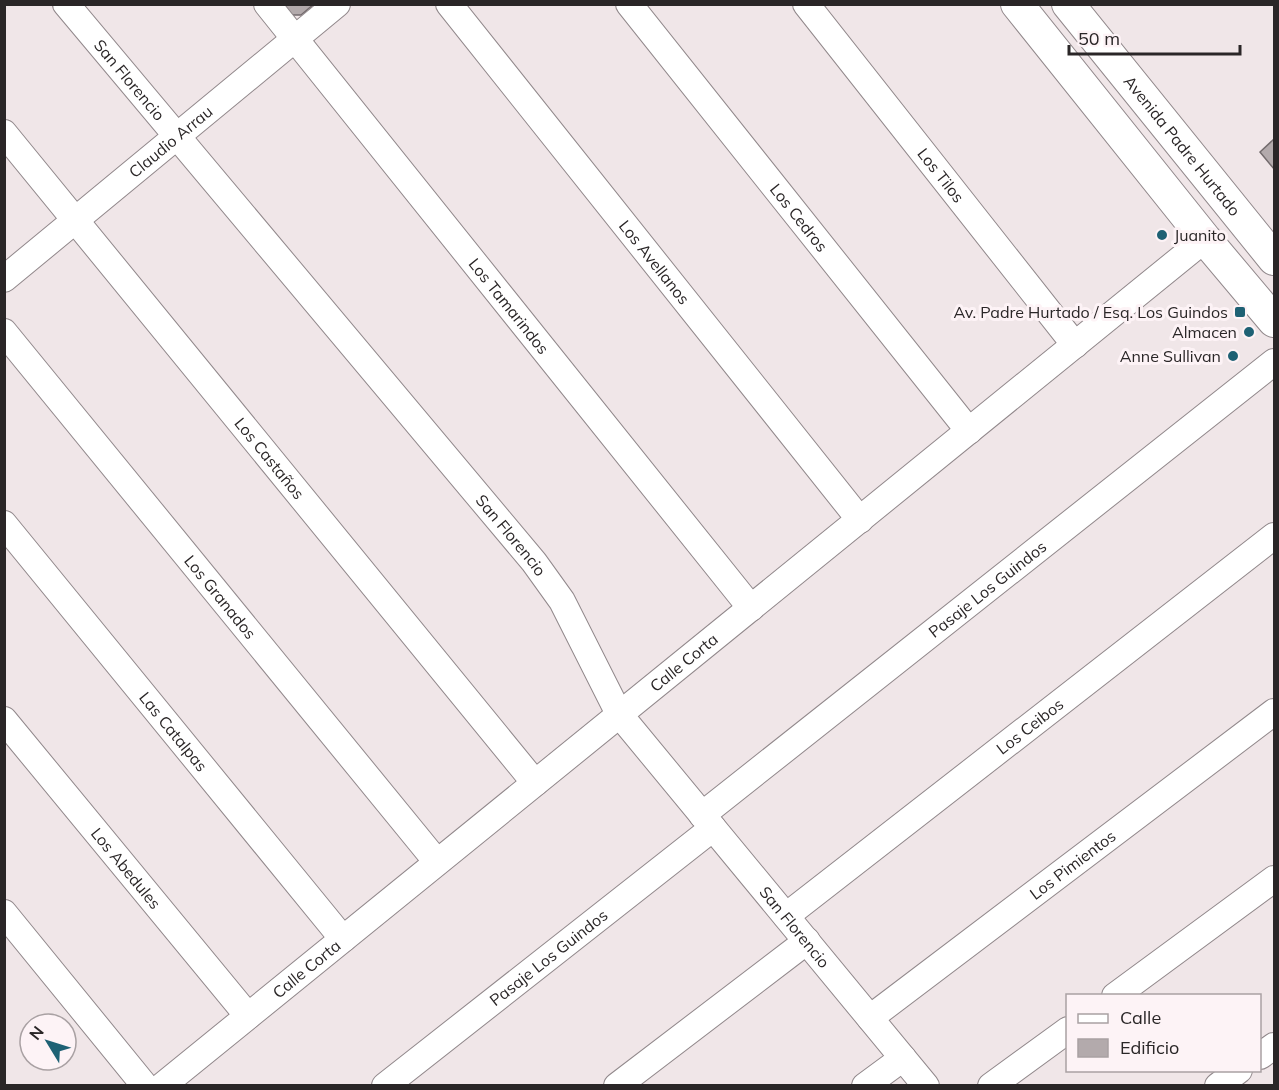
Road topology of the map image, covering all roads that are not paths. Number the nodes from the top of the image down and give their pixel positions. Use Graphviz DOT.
graph roads {
  1 [pos="66,4"];
  2 [pos="267,4"];
  3 [pos="337,4"];
  4 [pos="449,4"];
  5 [pos="629,4"];
  6 [pos="806,4"];
  7 [pos="1017,4"];
  8 [pos="1068,4"];
  9 [pos="294,40"];
  10 [pos="4,134"];
  11 [pos="177,136"];
  12 [pos="76,220"];
  13 [pos="1205,239"];
  14 [pos="1275,259"];
  15 [pos="4,279"];
  16 [pos="1275,321"];
  17 [pos="4,332"];
  18 [pos="1075,345"];
  19 [pos="1275,362"];
  20 [pos="969,431"];
  21 [pos="860,520"];
  22 [pos="4,524"];
  23 [pos="1275,536"];
  24 [pos="751,608"];
  25 [pos="1275,712"];
  26 [pos="619,714"];
  27 [pos="4,720"];
  28 [pos="535,783"];
  29 [pos="708,821"];
  30 [pos="437,862"];
  31 [pos="1275,879"];
  32 [pos="4,913"];
  33 [pos="786,916"];
  34 [pos="343,939"];
  35 [pos="807,941"];
  36 [pos="1118,994"];
  37 [pos="248,1016"];
  38 [pos="870,1018"];
  39 [pos="1066,1031"];
  40 [pos="1275,1046"];
  41 [pos="1261,1055"];
  42 [pos="903,1058"];
  43 [pos="1238,1072"];
  44 [pos="145,1086"];
  45 [pos="162,1086"];
  46 [pos="385,1086"];
  47 [pos="616,1086"];
  48 [pos="864,1086"];
  49 [pos="926,1086"];
  50 [pos="992,1086"];
  51 [pos="1218,1086"];
  1 -- 11 [label="street, San Florencio"];
  2 -- 9 [label="street, Los Tamarindos"];
  3 -- 9 [label="street, Claudio Arrau"];
  4 -- 21 [label="street, Los Avellanos"];
  5 -- 20 [label="street, Los Cedros"];
  6 -- 18 [label="street, Los Tilos"];
  7 -- 13 [label="main road"];
  8 -- 14 [label="main road, Avenida Padre Hurtado"];
  9 -- 11 [label="street, Claudio Arrau"];
  9 -- 24 [label="street, Los Tamarindos"];
  10 -- 12 [label="street, Los Castaños"];
  11 -- 12 [label="street, Claudio Arrau"];
  11 -- 26 [label="street, San Florencio"];
  12 -- 15 [label="street, Claudio Arrau"];
  12 -- 28 [label="street, Los Castaños"];
  13 -- 16 [label="main road"];
  13 -- 18 [label="street, Calle Corta"];
  17 -- 30 [label="street, Los Granados"];
  18 -- 20 [label="street, Calle Corta"];
  19 -- 29 [label="street, Pasaje Los Guindos"];
  20 -- 21 [label="street, Calle Corta"];
  21 -- 24 [label="street, Calle Corta"];
  22 -- 34 [label="street, Las Catalpas"];
  23 -- 33 [label="street, Los Ceibos"];
  24 -- 26 [label="street, Calle Corta"];
  25 -- 38 [label="street, Los Pimientos"];
  26 -- 28 [label="street, Calle Corta"];
  26 -- 29 [label="street, San Florencio"];
  27 -- 37 [label="street, Los Abedules"];
  28 -- 30 [label="street, Calle Corta"];
  29 -- 33 [label="street, San Florencio"];
  29 -- 46 [label="street, Pasaje Los Guindos"];
  30 -- 34 [label="street, Calle Corta"];
  31 -- 36 [label="street"];
  32 -- 44 [label="street"];
  33 -- 35 [label="street, San Florencio"];
  34 -- 37 [label="street, Calle Corta"];
  35 -- 38 [label="street, San Florencio"];
  35 -- 47 [label="street"];
  37 -- 45 [label="street, Calle Corta"];
  38 -- 42 [label="street, San Florencio"];
  39 -- 50 [label="street"];
  40 -- 41 [label="street"];
  42 -- 48 [label="street"];
  42 -- 49 [label="street, San Florencio"];
  43 -- 51 [label="street"];
}
